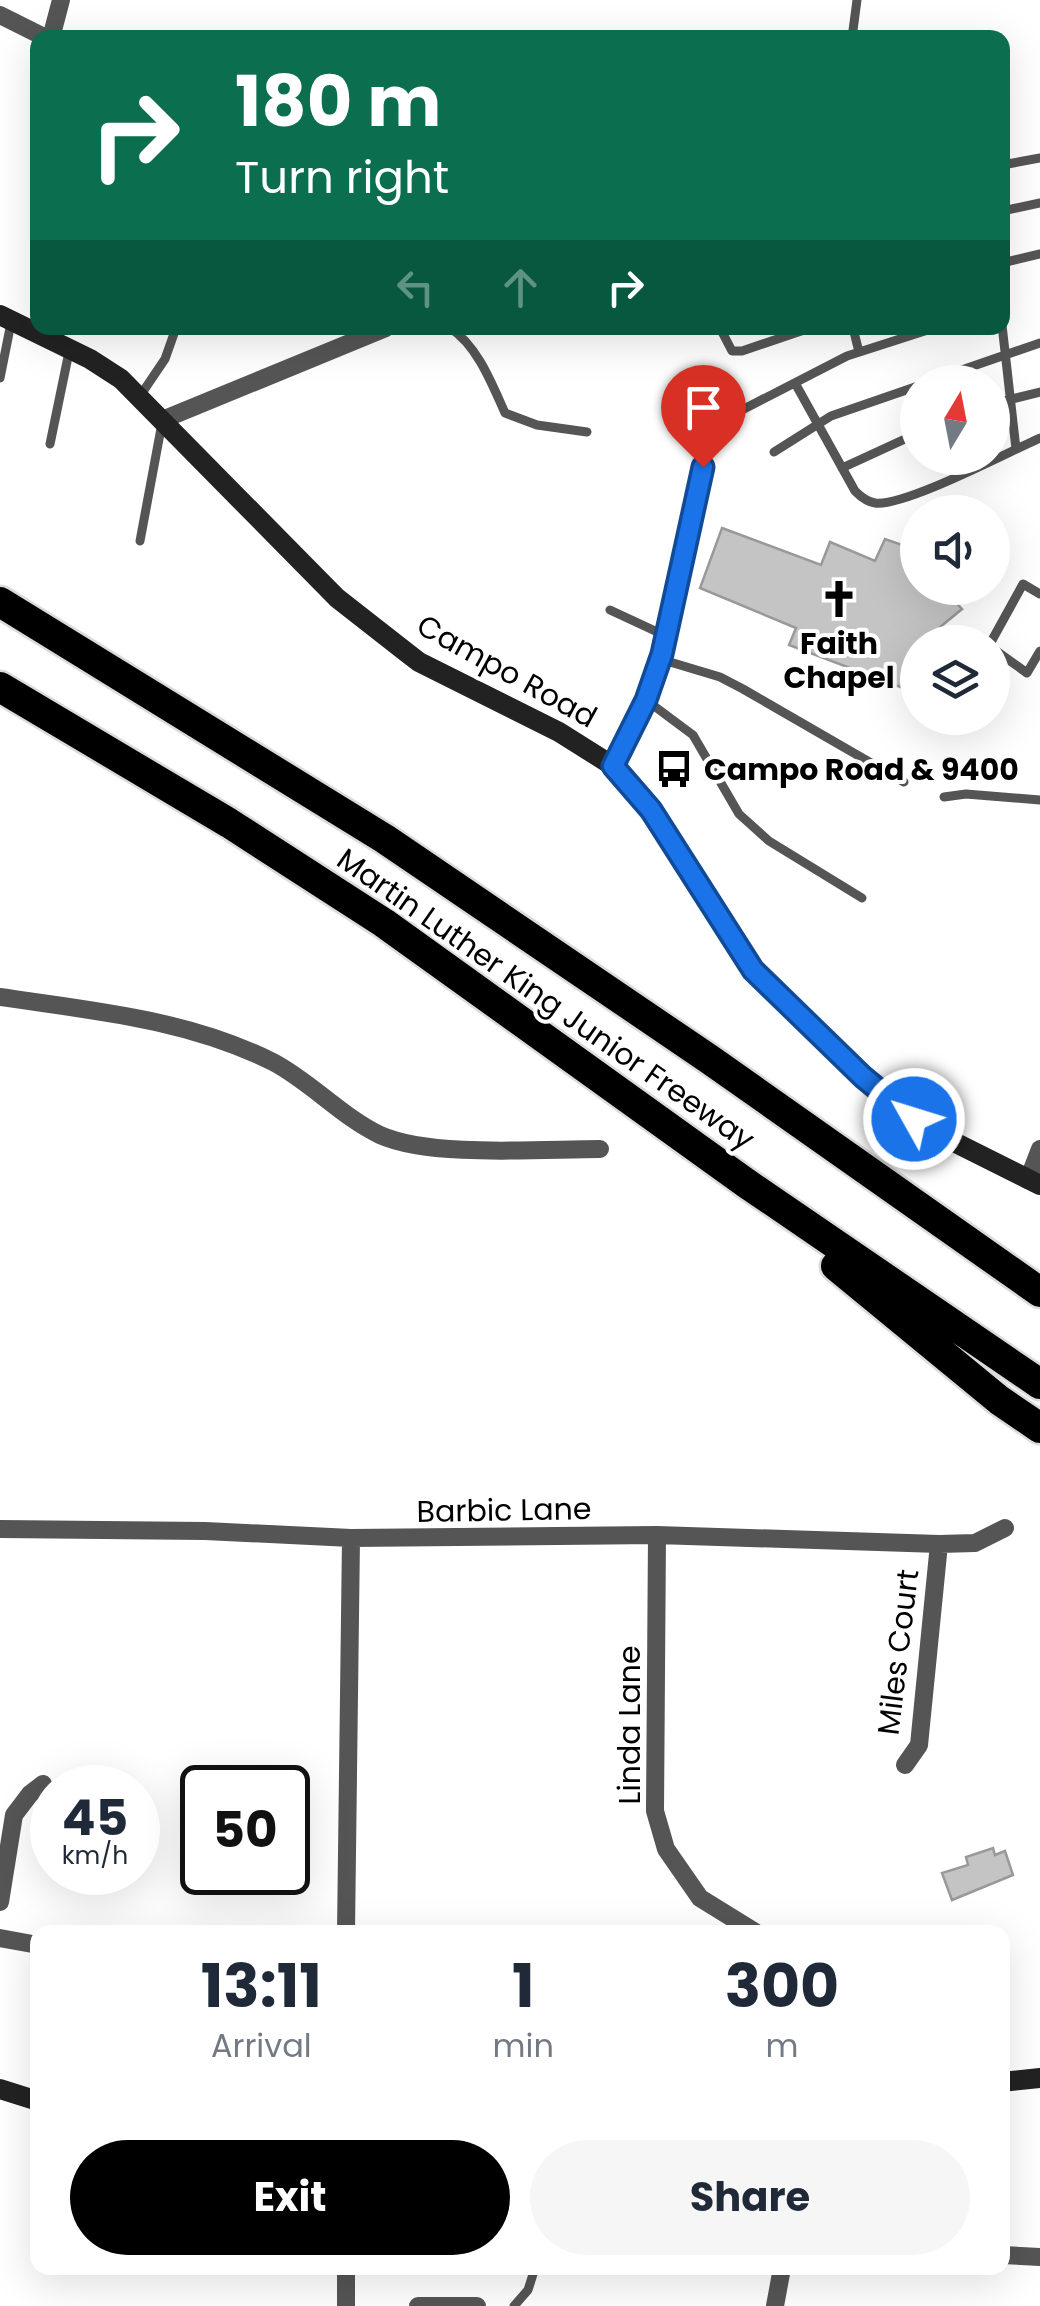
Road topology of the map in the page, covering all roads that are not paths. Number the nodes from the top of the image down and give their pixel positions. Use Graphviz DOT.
graph roads {
  1 [pos="60,0"];
  2 [pos="857,0"];
  3 [pos="0,15"];
  4 [pos="31,30"];
  5 [pos="51,30"];
  6 [pos="853,30"];
  7 [pos="1040,158"];
  8 [pos="1010,164"];
  9 [pos="1040,203"];
  10 [pos="1010,209"];
  11 [pos="1040,254"];
  12 [pos="1010,260"];
  13 [pos="6,318"];
  14 [pos="30,330"];
  15 [pos="41,335"];
  16 [pos="174,335"];
  17 [pos="369,335"];
  18 [pos="459,335"];
  19 [pos="723,335"];
  20 [pos="789,335"];
  21 [pos="855,335"];
  22 [pos="912,335"];
  23 [pos="1004,335"];
  24 [pos="1040,343"];
  25 [pos="70,349"];
  26 [pos="859,352"];
  27 [pos="1008,354"];
  28 [pos="976,365"];
  29 [pos="0,378"];
  30 [pos="795,383"];
  31 [pos="900,392"];
  32 [pos="1040,392"];
  33 [pos="140,396"];
  34 [pos="1011,398"];
  35 [pos="162,420"];
  36 [pos="818,425"];
  37 [pos="587,432"];
  38 [pos="1040,438"];
  39 [pos="900,441"];
  40 [pos="50,444"];
  41 [pos="1016,448"];
  42 [pos="774,452"];
  43 [pos="842,468"];
  44 [pos="140,541"];
  45 [pos="1040,594"];
  46 [pos="0,602"];
  47 [pos="610,610"];
  48 [pos="1002,625"];
  49 [pos="666,636"];
  50 [pos="1040,651"];
  51 [pos="660,658"];
  52 [pos="1010,659"];
  53 [pos="0,687"];
  54 [pos="646,700"];
  55 [pos="613,766"];
  56 [pos="904,782"];
  57 [pos="944,798"];
  58 [pos="1040,800"];
  59 [pos="862,898"];
  60 [pos="0,997"];
  61 [pos="690,1140"];
  62 [pos="1040,1148"];
  63 [pos="600,1149"];
  64 [pos="1034,1182"];
  65 [pos="1040,1292"];
  66 [pos="1040,1384"];
  67 [pos="1040,1428"];
  68 [pos="1005,1528"];
  69 [pos="0,1529"];
  70 [pos="656,1535"];
  71 [pos="351,1538"];
  72 [pos="939,1544"];
  73 [pos="905,1765"];
  74 [pos="30,1794"];
  75 [pos="0,1902"];
  76 [pos="346,1925"];
  77 [pos="743,1925"];
  78 [pos="0,1938"];
  79 [pos="30,1944"];
  80 [pos="1040,2078"];
  81 [pos="1010,2081"];
  82 [pos="0,2089"];
  83 [pos="30,2098"];
  84 [pos="1010,2255"];
  85 [pos="1040,2257"];
  86 [pos="346,2275"];
  87 [pos="533,2275"];
  88 [pos="781,2275"];
  89 [pos="346,2306"];
  90 [pos="418,2306"];
  91 [pos="477,2306"];
  92 [pos="514,2306"];
  93 [pos="774,2306"];
  1 -- 5 [label="street"];
  2 -- 6 [label="lane"];
  3 -- 4 [label="street"];
  7 -- 8 [label="lane"];
  9 -- 10 [label="lane"];
  11 -- 12 [label="lane"];
  13 -- 14 [label="main road, Campo Road"];
  13 -- 29 [label="lane"];
  15 -- 25 [label="main road, Campo Road"];
  16 -- 33 [label="lane"];
  17 -- 35 [label="street"];
  18 -- 37 [label="lane"];
  19 -- 20 [label="lane"];
  21 -- 26 [label="lane"];
  22 -- 26 [label="lane"];
  23 -- 27 [label="lane"];
  24 -- 27 [label="lane"];
  25 -- 33 [label="main road, Campo Road"];
  25 -- 40 [label="lane"];
  26 -- 30 [label="lane"];
  27 -- 28 [label="lane"];
  27 -- 34 [label="lane"];
  30 -- 36 [label="lane"];
  30 -- 49 [label="lane"];
  31 -- 36 [label="lane"];
  32 -- 34 [label="lane"];
  33 -- 35 [label="main road, Campo Road"];
  34 -- 41 [label="lane"];
  35 -- 44 [label="lane"];
  35 -- 55 [label="main road, Campo Road"];
  36 -- 42 [label="lane"];
  36 -- 43 [label="lane"];
  38 -- 41 [label="lane"];
  39 -- 43 [label="lane"];
  41 -- 43 [label="lane"];
  45 -- 48 [label="lane"];
  46 -- 65 [label="highway, Martin Luther King Junior Freeway"];
  47 -- 49 [label="lane"];
  49 -- 51 [label="lane"];
  50 -- 52 [label="lane"];
  51 -- 54 [label="lane"];
  51 -- 56 [label="lane"];
  53 -- 61 [label="highway, Martin Luther King Junior Freeway"];
  54 -- 55 [label="lane"];
  54 -- 59 [label="lane"];
  55 -- 64 [label="main road, Campo Road"];
  57 -- 58 [label="lane"];
  60 -- 63 [label="street"];
  61 -- 66 [label="highway, Martin Luther King Junior Freeway"];
  61 -- 67 [label="highway"];
  62 -- 64 [label="street"];
  68 -- 72 [label="street, Barbic Lane"];
  69 -- 71 [label="street, Barbic Lane"];
  70 -- 71 [label="street, Barbic Lane"];
  70 -- 72 [label="street, Barbic Lane"];
  70 -- 77 [label="street, Linda Lane"];
  71 -- 76 [label="street"];
  72 -- 73 [label="street, Miles Court"];
  74 -- 75 [label="street"];
  78 -- 79 [label="street"];
  80 -- 81 [label="main road"];
  82 -- 83 [label="main road"];
  84 -- 85 [label="street"];
  86 -- 89 [label="street"];
  87 -- 92 [label="lane"];
  88 -- 93 [label="street"];
  90 -- 91 [label="street"];
}
